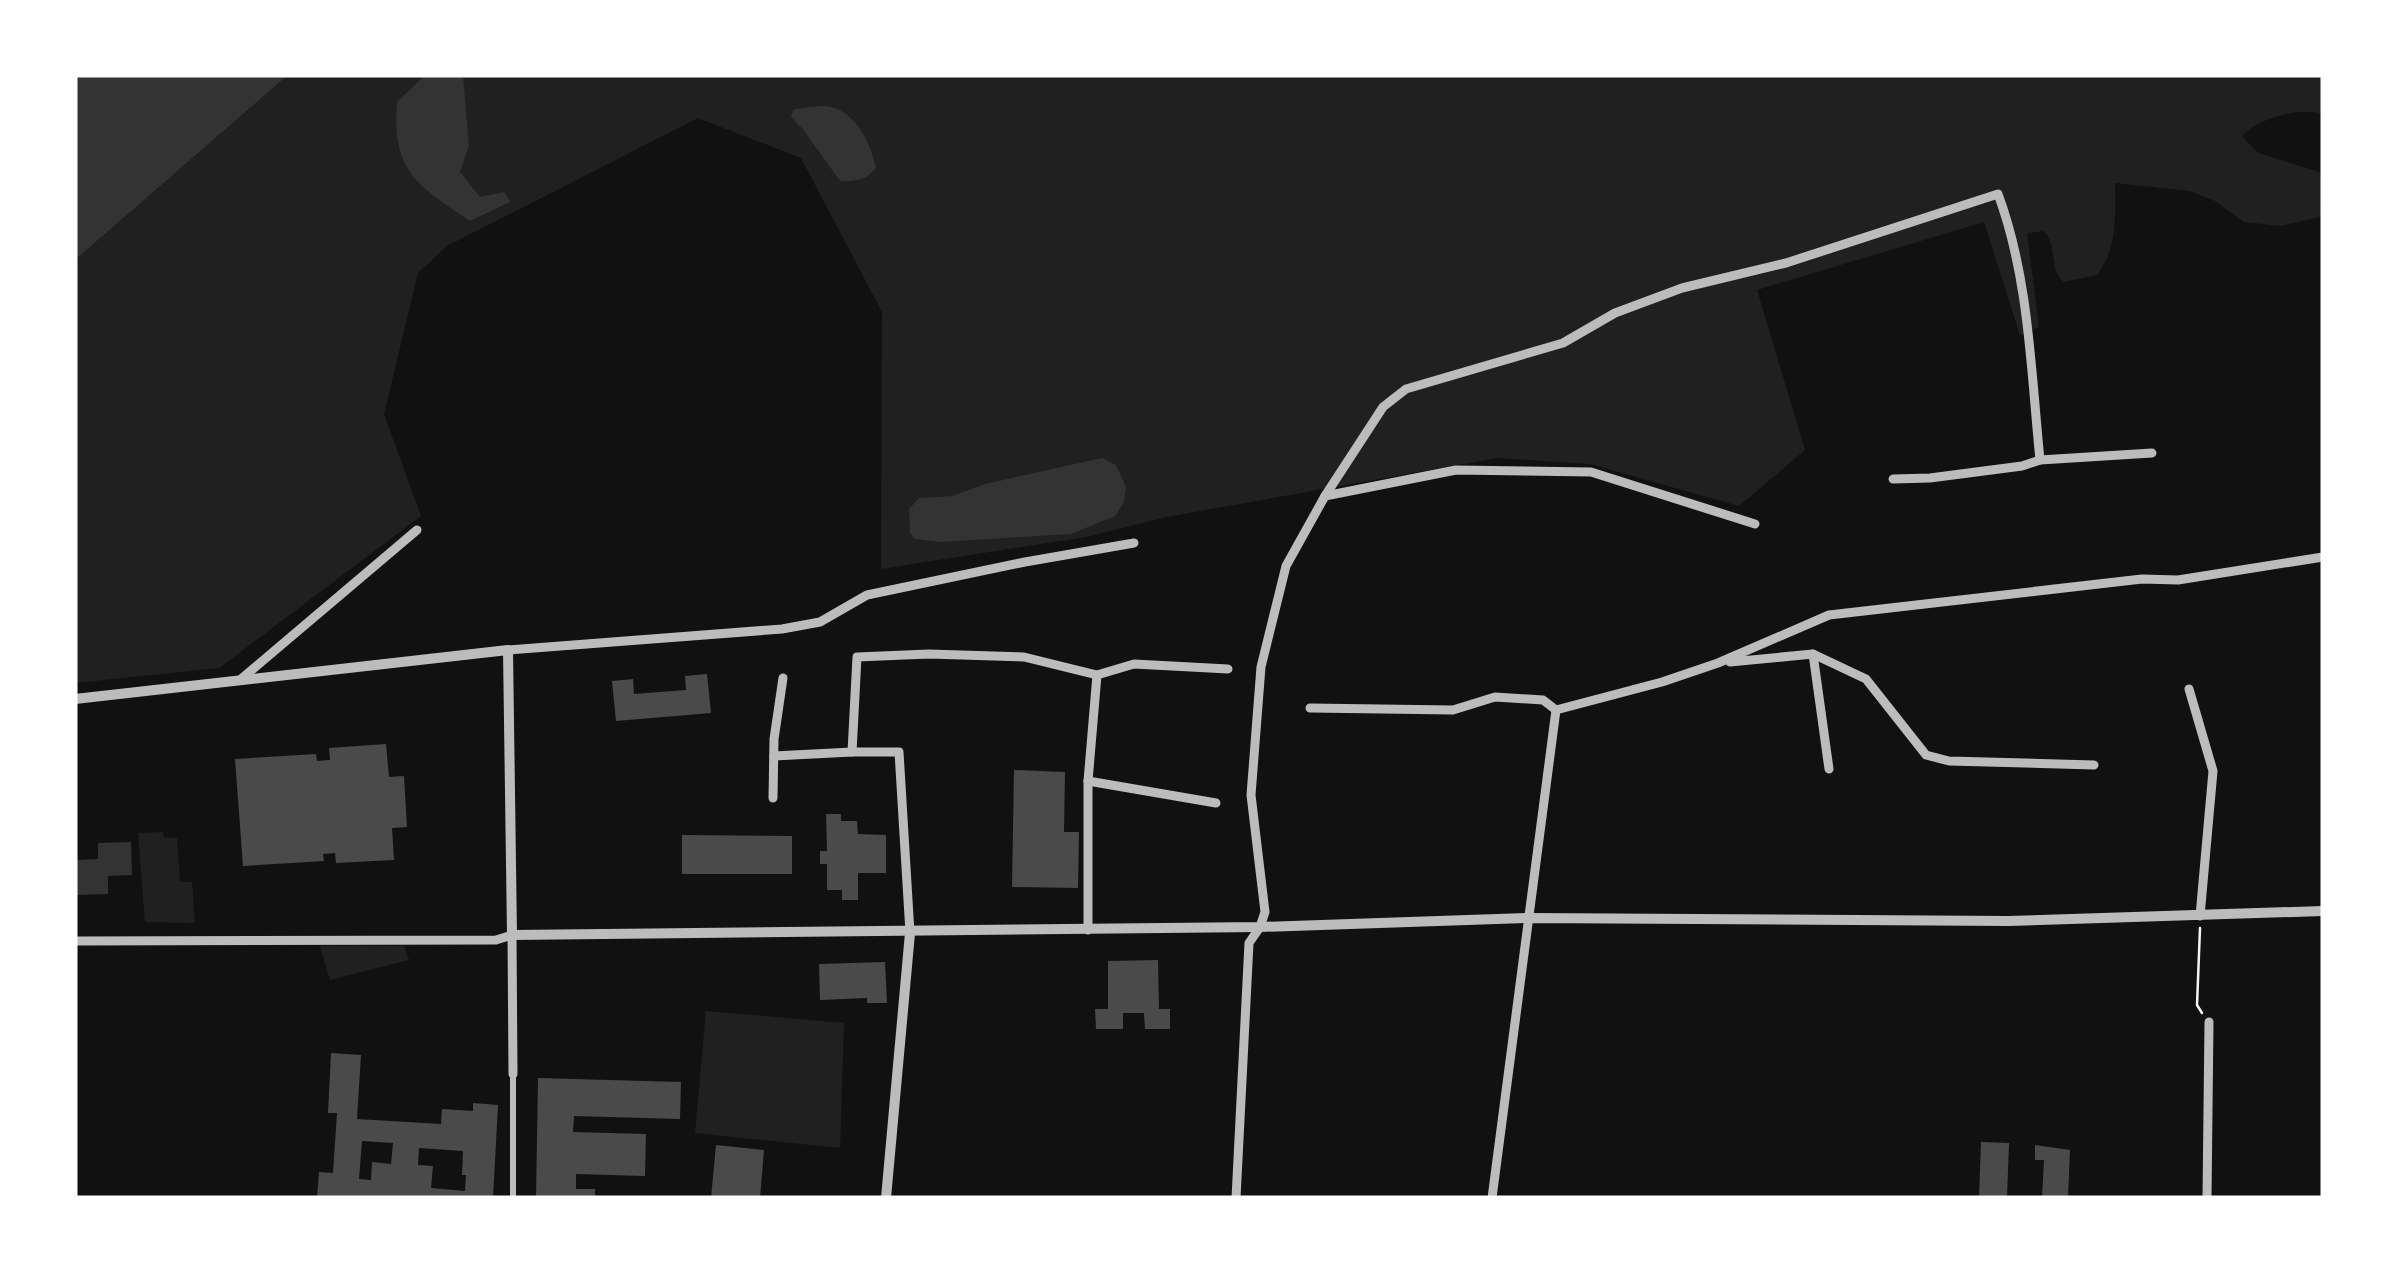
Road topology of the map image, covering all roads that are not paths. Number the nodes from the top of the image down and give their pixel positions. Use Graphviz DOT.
graph roads {
  1 [pos="2152,453"];
  2 [pos="2040,460"];
  3 [pos="1892,478"];
  4 [pos="1325,496"];
  5 [pos="1755,524"];
  6 [pos="416,530"];
  7 [pos="1134,543"];
  8 [pos="2323,557"];
  9 [pos="508,650"];
  10 [pos="1813,654"];
  11 [pos="1718,664"];
  12 [pos="1228,669"];
  13 [pos="1097,675"];
  14 [pos="783,678"];
  15 [pos="240,680"];
  16 [pos="2189,690"];
  17 [pos="75,699"];
  18 [pos="1310,708"];
  19 [pos="1556,710"];
  20 [pos="852,752"];
  21 [pos="774,756"];
  22 [pos="2094,765"];
  23 [pos="1829,769"];
  24 [pos="1088,781"];
  25 [pos="773,798"];
  26 [pos="1216,803"];
  27 [pos="2323,910"];
  28 [pos="2200,916"];
  29 [pos="1530,918"];
  30 [pos="1260,927"];
  31 [pos="1088,930"];
  32 [pos="910,933"];
  33 [pos="512,935"];
  34 [pos="75,942"];
  35 [pos="2209,1022"];
  36 [pos="513,1074"];
  37 [pos="513,1198"];
  38 [pos="886,1198"];
  39 [pos="1236,1198"];
  40 [pos="1492,1198"];
  41 [pos="2207,1198"];
  1 -- 2 [label="street"];
  2 -- 3 [label="street"];
  2 -- 4 [label="street"];
  4 -- 5 [label="street"];
  4 -- 30 [label="street"];
  6 -- 15 [label="street"];
  7 -- 9 [label="street"];
  8 -- 11 [label="street"];
  9 -- 15 [label="street"];
  9 -- 33 [label="street"];
  10 -- 11 [label="street"];
  10 -- 22 [label="street"];
  10 -- 23 [label="street"];
  11 -- 19 [label="street"];
  12 -- 13 [label="street"];
  13 -- 20 [label="street"];
  13 -- 24 [label="street"];
  14 -- 21 [label="street"];
  15 -- 17 [label="street"];
  16 -- 28 [label="street"];
  18 -- 19 [label="street"];
  19 -- 29 [label="street"];
  20 -- 21 [label="street"];
  20 -- 32 [label="street"];
  21 -- 25 [label="street"];
  24 -- 26 [label="street"];
  24 -- 31 [label="street"];
  27 -- 28 [label="street"];
  28 -- 29 [label="street"];
  29 -- 30 [label="street"];
  29 -- 40 [label="street"];
  30 -- 31 [label="street"];
  30 -- 39 [label="street"];
  31 -- 32 [label="street"];
  32 -- 33 [label="street"];
  32 -- 38 [label="street"];
  33 -- 34 [label="street"];
  33 -- 36 [label="street"];
  35 -- 41 [label="street"];
  36 -- 37 [label="street"];
}
